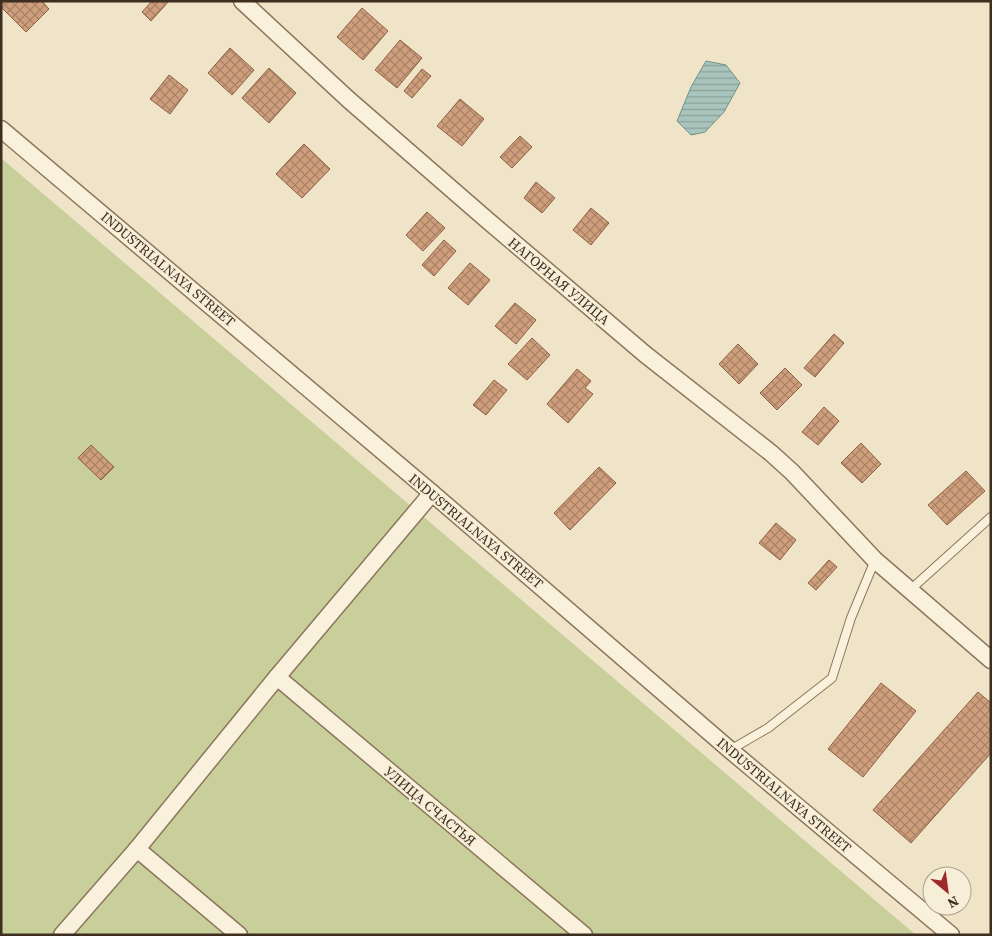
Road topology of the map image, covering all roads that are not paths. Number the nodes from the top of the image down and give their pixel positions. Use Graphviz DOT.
graph roads {
  1 [pos="242,1"];
  2 [pos="1,129"];
  3 [pos="432,493"];
  4 [pos="991,517"];
  5 [pos="875,560"];
  6 [pos="910,590"];
  7 [pos="991,660"];
  8 [pos="277,677"];
  9 [pos="730,750"];
  10 [pos="137,849"];
  11 [pos="62,935"];
  12 [pos="239,935"];
  13 [pos="584,935"];
  14 [pos="951,935"];
  1 -- 5 [label="street, НАГОРНАЯ УЛИЦА"];
  2 -- 3 [label="street, INDUSTRIALNAYA STREET"];
  3 -- 8 [label="street"];
  3 -- 9 [label="street, INDUSTRIALNAYA STREET"];
  4 -- 6 [label="lane"];
  5 -- 6 [label="street, НАГОРНАЯ УЛИЦА"];
  5 -- 9 [label="lane"];
  6 -- 7 [label="street, НАГОРНАЯ УЛИЦА"];
  8 -- 10 [label="street"];
  8 -- 13 [label="street, УЛИЦА СЧАСТЬЯ"];
  9 -- 14 [label="street, INDUSTRIALNAYA STREET"];
  10 -- 11 [label="street"];
  10 -- 12 [label="street"];
}
